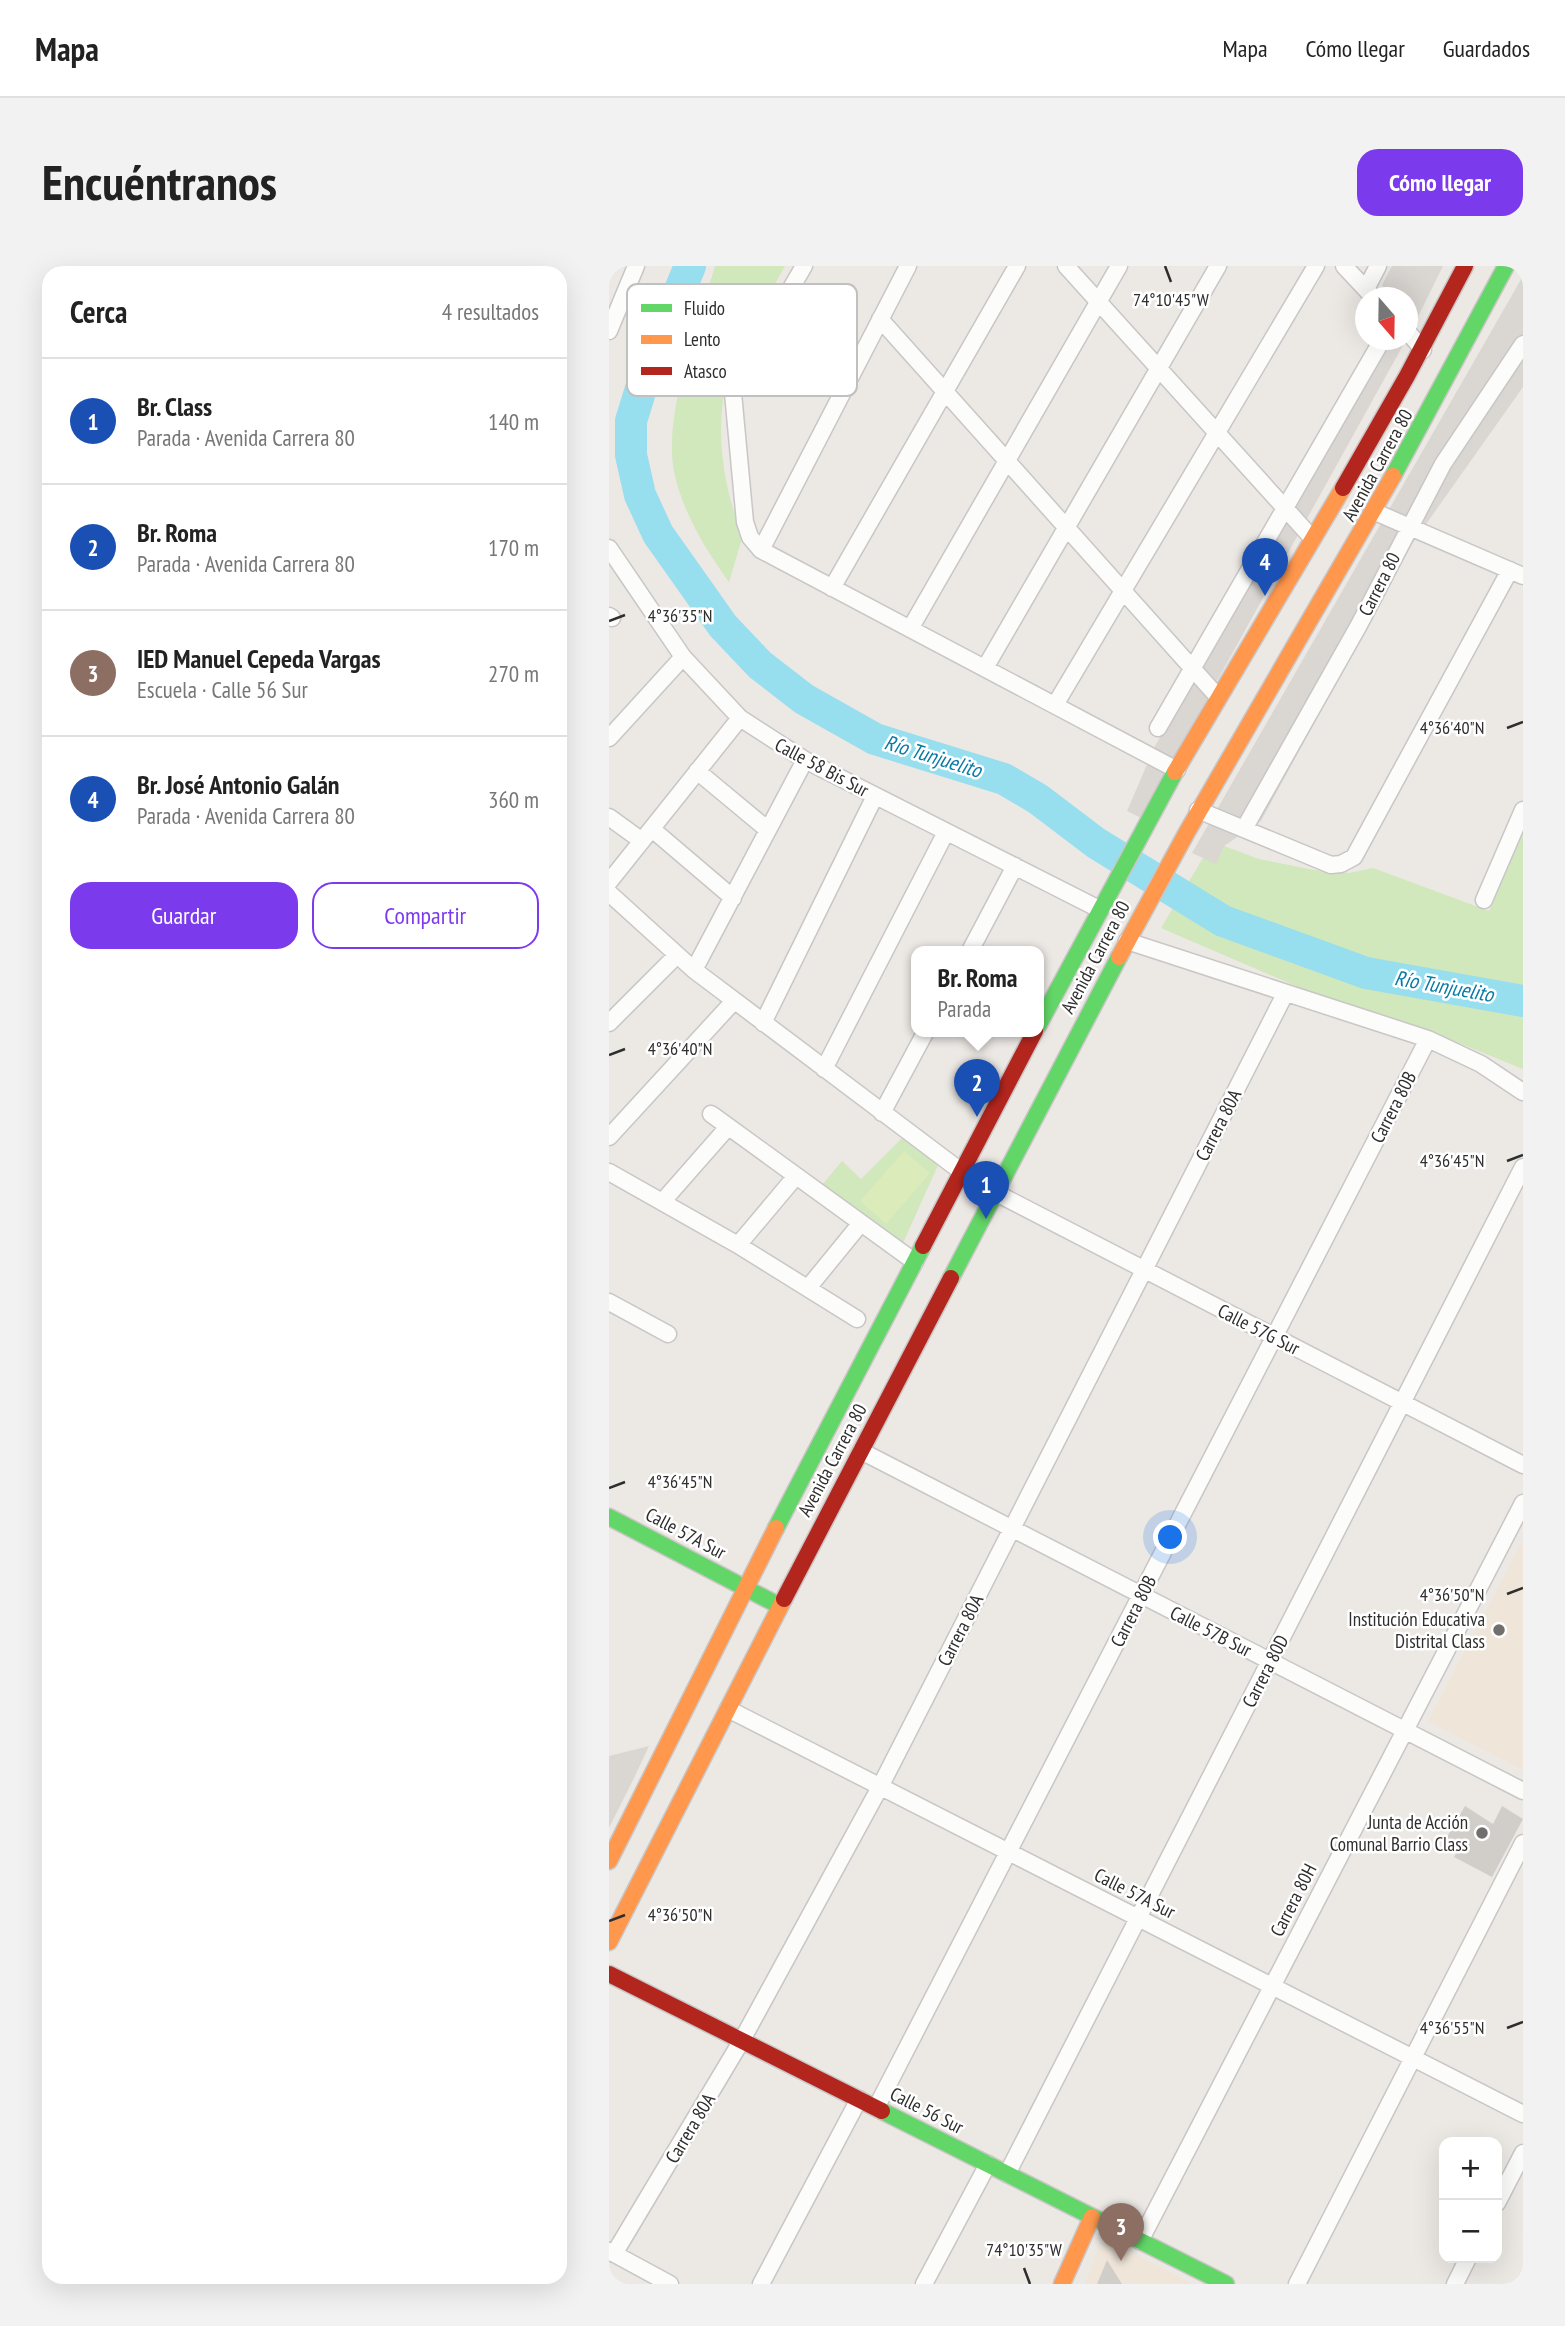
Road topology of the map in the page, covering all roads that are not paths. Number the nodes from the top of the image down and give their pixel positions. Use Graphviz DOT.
graph roads {
  1 [pos="636,266"];
  2 [pos="804,266"];
  3 [pos="908,266"];
  4 [pos="1017,266"];
  5 [pos="1066,266"];
  6 [pos="1119,266"];
  7 [pos="1218,266"];
  8 [pos="1316,266"];
  9 [pos="1344,266"];
  10 [pos="1378,266"];
  11 [pos="1465,266"];
  12 [pos="1506,266"];
  13 [pos="628,284"];
  14 [pos="793,284"];
  15 [pos="627,287"];
  16 [pos="1364,287"];
  17 [pos="1372,287"];
  18 [pos="1098,302"];
  19 [pos="880,319"];
  20 [pos="609,328"];
  21 [pos="1418,344"];
  22 [pos="1523,344"];
  23 [pos="1376,350"];
  24 [pos="1423,350"];
  25 [pos="857,364"];
  26 [pos="1158,368"];
  27 [pos="945,391"];
  28 [pos="733,396"];
  29 [pos="840,396"];
  30 [pos="1217,433"];
  31 [pos="1007,461"];
  32 [pos="1285,508"];
  33 [pos="1375,512"];
  34 [pos="1066,527"];
  35 [pos="1409,527"];
  36 [pos="1312,538"];
  37 [pos="609,548"];
  38 [pos="761,550"];
  39 [pos="1516,573"];
  40 [pos="832,588"];
  41 [pos="1123,591"];
  42 [pos="910,629"];
  43 [pos="683,657"];
  44 [pos="985,668"];
  45 [pos="1192,668"];
  46 [pos="1217,697"];
  47 [pos="1055,705"];
  48 [pos="740,718"];
  49 [pos="612,728"];
  50 [pos="1158,728"];
  51 [pos="805,760"];
  52 [pos="1177,770"];
  53 [pos="697,771"];
  54 [pos="875,796"];
  55 [pos="1198,810"];
  56 [pos="1523,810"];
  57 [pos="609,817"];
  58 [pos="1244,829"];
  59 [pos="768,831"];
  60 [pos="946,832"];
  61 [pos="647,835"];
  62 [pos="1015,866"];
  63 [pos="609,882"];
  64 [pos="609,892"];
  65 [pos="733,898"];
  66 [pos="1484,900"];
  67 [pos="1103,902"];
  68 [pos="1127,940"];
  69 [pos="972,946"];
  70 [pos="677,955"];
  71 [pos="694,970"];
  72 [pos="1285,994"];
  73 [pos="734,1001"];
  74 [pos="1044,1015"];
  75 [pos="609,1023"];
  76 [pos="763,1023"];
  77 [pos="923,1037"];
  78 [pos="1032,1037"];
  79 [pos="1428,1039"];
  80 [pos="824,1069"];
  81 [pos="1523,1092"];
  82 [pos="882,1113"];
  83 [pos="711,1114"];
  84 [pos="728,1127"];
  85 [pos="609,1137"];
  86 [pos="1523,1167"];
  87 [pos="609,1172"];
  88 [pos="962,1172"];
  89 [pos="796,1176"];
  90 [pos="996,1193"];
  91 [pos="663,1201"];
  92 [pos="861,1223"];
  93 [pos="738,1245"];
  94 [pos="915,1262"];
  95 [pos="1144,1269"];
  96 [pos="808,1288"];
  97 [pos="609,1302"];
  98 [pos="857,1319"];
  99 [pos="668,1334"];
  100 [pos="1274,1336"];
  101 [pos="1402,1403"];
  102 [pos="861,1451"];
  103 [pos="1523,1465"];
  104 [pos="1523,1503"];
  105 [pos="609,1517"];
  106 [pos="1012,1529"];
  107 [pos="745,1588"];
  108 [pos="1141,1595"];
  109 [pos="780,1606"];
  110 [pos="1270,1661"];
  111 [pos="728,1709"];
  112 [pos="1405,1731"];
  113 [pos="880,1787"];
  114 [pos="1523,1791"];
  115 [pos="1523,1843"];
  116 [pos="1008,1852"];
  117 [pos="609,1861"];
  118 [pos="1138,1918"];
  119 [pos="609,1942"];
  120 [pos="609,1974"];
  121 [pos="1272,1986"];
  122 [pos="742,2040"];
  123 [pos="1413,2058"];
  124 [pos="859,2099"];
  125 [pos="876,2108"];
  126 [pos="1523,2114"];
  127 [pos="1523,2153"];
  128 [pos="988,2164"];
  129 [pos="1007,2174"];
  130 [pos="1499,2200"];
  131 [pos="1093,2217"];
  132 [pos="1140,2241"];
  133 [pos="612,2253"];
  134 [pos="1466,2263"];
  135 [pos="670,2284"];
  136 [pos="761,2284"];
  137 [pos="924,2284"];
  138 [pos="1062,2284"];
  139 [pos="1226,2284"];
  140 [pos="1297,2284"];
  141 [pos="1455,2284"];
  1 -- 13 [label="street"];
  2 -- 14 [label="street"];
  3 -- 19 [label="street"];
  4 -- 27 [label="street"];
  5 -- 18 [label="street"];
  6 -- 18 [label="street"];
  7 -- 26 [label="street"];
  8 -- 30 [label="street"];
  9 -- 16 [label="street"];
  10 -- 17 [label="street"];
  11 -- 24 [label="main road, Avenida Carrera 80"];
  12 -- 33 [label="main road, Avenida Carrera 80"];
  15 -- 20 [label="street"];
  18 -- 26 [label="street"];
  18 -- 31 [label="street"];
  19 -- 25 [label="street"];
  19 -- 27 [label="street"];
  21 -- 24 [label="street"];
  22 -- 35 [label="street, Carrera 80"];
  23 -- 32 [label="street"];
  24 -- 36 [label="main road, Avenida Carrera 80"];
  26 -- 30 [label="street"];
  26 -- 34 [label="street"];
  27 -- 31 [label="street"];
  27 -- 40 [label="street"];
  28 -- 38 [label="street"];
  29 -- 38 [label="street"];
  30 -- 32 [label="street"];
  30 -- 41 [label="street"];
  31 -- 34 [label="street"];
  31 -- 42 [label="street"];
  32 -- 36 [label="street"];
  32 -- 45 [label="street"];
  33 -- 35 [label="street"];
  33 -- 55 [label="main road, Avenida Carrera 80"];
  34 -- 41 [label="street"];
  34 -- 44 [label="street"];
  35 -- 39 [label="street"];
  35 -- 58 [label="street, Carrera 80"];
  36 -- 46 [label="main road, Avenida Carrera 80"];
  37 -- 43 [label="street, Calle 58 Bis Sur"];
  38 -- 40 [label="street"];
  39 -- 58 [label="street"];
  40 -- 42 [label="street"];
  41 -- 45 [label="street"];
  41 -- 47 [label="street"];
  42 -- 44 [label="street"];
  43 -- 48 [label="street, Calle 58 Bis Sur"];
  43 -- 49 [label="street"];
  44 -- 47 [label="street"];
  45 -- 46 [label="street"];
  45 -- 50 [label="street"];
  46 -- 52 [label="main road, Avenida Carrera 80"];
  47 -- 52 [label="street"];
  48 -- 51 [label="street, Calle 58 Bis Sur"];
  48 -- 53 [label="street"];
  51 -- 54 [label="street, Calle 58 Bis Sur"];
  51 -- 59 [label="street"];
  52 -- 67 [label="main road, Avenida Carrera 80"];
  53 -- 59 [label="street"];
  53 -- 61 [label="street"];
  54 -- 60 [label="street, Calle 58 Bis Sur"];
  54 -- 76 [label="street"];
  55 -- 58 [label="street"];
  55 -- 68 [label="main road, Avenida Carrera 80"];
  56 -- 66 [label="street"];
  57 -- 61 [label="street"];
  59 -- 65 [label="street"];
  60 -- 62 [label="street, Calle 58 Bis Sur"];
  60 -- 80 [label="street"];
  61 -- 63 [label="street"];
  61 -- 65 [label="street"];
  62 -- 67 [label="street, Calle 58 Bis Sur"];
  62 -- 69 [label="street"];
  64 -- 70 [label="street"];
  65 -- 71 [label="street"];
  67 -- 74 [label="main road, Avenida Carrera 80"];
  68 -- 72 [label="street"];
  68 -- 90 [label="main road, Avenida Carrera 80"];
  70 -- 71 [label="street"];
  70 -- 75 [label="street"];
  71 -- 73 [label="street"];
  72 -- 79 [label="street"];
  72 -- 95 [label="street, Carrera 80A"];
  73 -- 76 [label="street"];
  73 -- 85 [label="street"];
  76 -- 80 [label="street"];
  77 -- 82 [label="street"];
  78 -- 88 [label="main road, Avenida Carrera 80"];
  79 -- 81 [label="street"];
  79 -- 100 [label="street, Carrera 80B"];
  80 -- 82 [label="street"];
  82 -- 88 [label="street"];
  83 -- 84 [label="street"];
  84 -- 89 [label="street"];
  84 -- 91 [label="street"];
  86 -- 101 [label="street, Carrera 80D"];
  87 -- 91 [label="street"];
  88 -- 94 [label="main road, Avenida Carrera 80"];
  89 -- 92 [label="street"];
  89 -- 93 [label="street"];
  90 -- 95 [label="street, Calle 57G Sur"];
  90 -- 102 [label="main road, Avenida Carrera 80"];
  91 -- 93 [label="street"];
  92 -- 94 [label="street"];
  92 -- 96 [label="street"];
  93 -- 96 [label="street"];
  94 -- 107 [label="main road, Avenida Carrera 80"];
  95 -- 100 [label="street, Calle 57G Sur"];
  95 -- 106 [label="street, Carrera 80A"];
  96 -- 98 [label="street"];
  97 -- 99 [label="street"];
  100 -- 101 [label="street, Calle 57G Sur"];
  100 -- 108 [label="street, Carrera 80B"];
  101 -- 103 [label="street, Calle 57G Sur"];
  101 -- 110 [label="street, Carrera 80D"];
  102 -- 106 [label="street, Calle 57B Sur"];
  102 -- 109 [label="main road, Avenida Carrera 80"];
  104 -- 112 [label="street, Carrera 80H"];
  105 -- 107 [label="main road, Calle 57A Sur"];
  106 -- 108 [label="street, Calle 57B Sur"];
  106 -- 113 [label="street, Carrera 80A"];
  107 -- 109 [label="main road, Calle 57A Sur"];
  107 -- 117 [label="main road, Avenida Carrera 80"];
  108 -- 110 [label="street, Calle 57B Sur"];
  108 -- 116 [label="street, Carrera 80B"];
  109 -- 111 [label="main road, Avenida Carrera 80"];
  110 -- 112 [label="street, Calle 57B Sur"];
  110 -- 118 [label="street, Carrera 80D"];
  111 -- 113 [label="street, Calle 57A Sur"];
  111 -- 119 [label="main road, Avenida Carrera 80"];
  112 -- 114 [label="street, Calle 57B Sur"];
  112 -- 121 [label="street, Carrera 80H"];
  113 -- 116 [label="street, Calle 57A Sur"];
  113 -- 122 [label="street, Carrera 80A"];
  115 -- 123 [label="street"];
  116 -- 118 [label="street, Calle 57A Sur"];
  116 -- 125 [label="street, Carrera 80B"];
  118 -- 121 [label="street, Calle 57A Sur"];
  118 -- 129 [label="street, Carrera 80D"];
  120 -- 122 [label="main road, Calle 56 Sur"];
  121 -- 123 [label="street, Calle 57A Sur"];
  121 -- 132 [label="street, Carrera 80H"];
  122 -- 124 [label="main road, Calle 56 Sur"];
  122 -- 133 [label="street, Carrera 80A"];
  123 -- 126 [label="street, Calle 57A Sur"];
  123 -- 140 [label="street"];
  124 -- 125 [label="main road, Calle 56 Sur"];
  124 -- 136 [label="street"];
  125 -- 128 [label="main road, Calle 56 Sur"];
  127 -- 130 [label="street"];
  128 -- 129 [label="main road, Calle 56 Sur"];
  128 -- 137 [label="street"];
  129 -- 131 [label="main road, Calle 56 Sur"];
  131 -- 132 [label="main road, Calle 56 Sur"];
  131 -- 138 [label="main road"];
  132 -- 139 [label="main road, Calle 56 Sur"];
  133 -- 135 [label="street"];
  134 -- 141 [label="street"];
}
